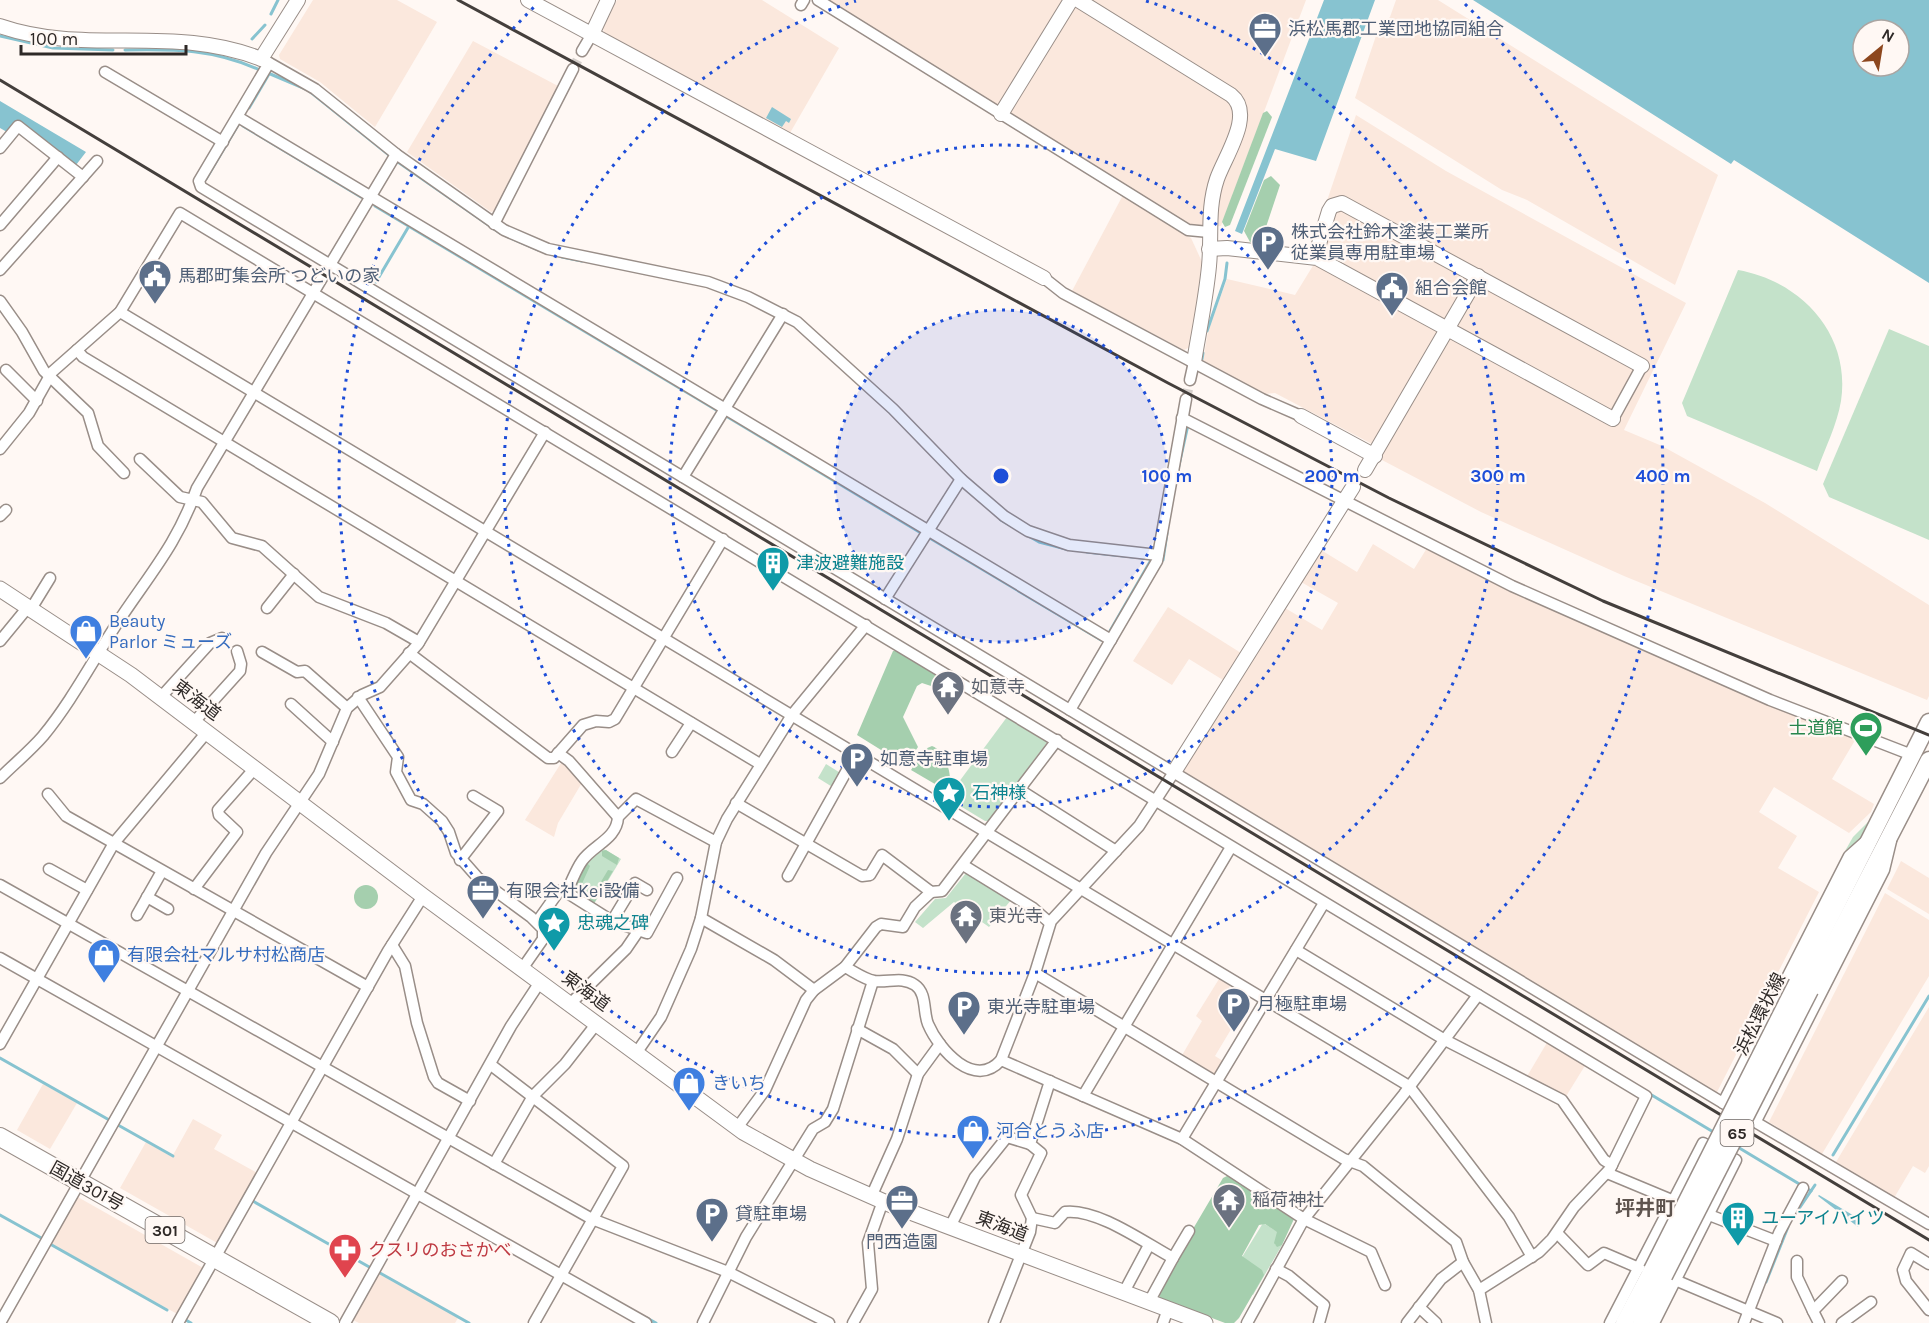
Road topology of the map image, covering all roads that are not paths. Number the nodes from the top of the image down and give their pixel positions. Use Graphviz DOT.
graph roads {
  1 [pos="298,0"];
  2 [pos="528,0"];
  3 [pos="608,0"];
  4 [pos="818,0"];
  5 [pos="1071,0"];
  6 [pos="1078,0"];
  7 [pos="0,26"];
  8 [pos="592,34"];
  9 [pos="582,51"];
  10 [pos="265,61"];
  11 [pos="573,69"];
  12 [pos="105,72"];
  13 [pos="1001,114"];
  14 [pos="238,117"];
  15 [pos="223,142"];
  16 [pos="0,148"];
  17 [pos="396,154"];
  18 [pos="58,157"];
  19 [pos="97,161"];
  20 [pos="83,177"];
  21 [pos="371,196"];
  22 [pos="494,224"];
  23 [pos="0,225"];
  24 [pos="1209,232"];
  25 [pos="1209,249"];
  26 [pos="1315,257"];
  27 [pos="330,265"];
  28 [pos="0,270"];
  29 [pos="1478,276"];
  30 [pos="1044,278"];
  31 [pos="314,293"];
  32 [pos="0,301"];
  33 [pos="120,312"];
  34 [pos="783,314"];
  35 [pos="1449,329"];
  36 [pos="77,350"];
  37 [pos="1194,362"];
  38 [pos="1642,366"];
  39 [pos="6,370"];
  40 [pos="49,377"];
  41 [pos="1190,380"];
  42 [pos="254,392"];
  43 [pos="1186,399"];
  44 [pos="37,400"];
  45 [pos="725,409"];
  46 [pos="1301,416"];
  47 [pos="1182,418"];
  48 [pos="1613,419"];
  49 [pos="545,432"];
  50 [pos="224,442"];
  51 [pos="0,449"];
  52 [pos="1375,456"];
  53 [pos="140,459"];
  54 [pos="1365,470"];
  55 [pos="124,473"];
  56 [pos="683,477"];
  57 [pos="961,479"];
  58 [pos="1353,488"];
  59 [pos="192,500"];
  60 [pos="1344,502"];
  61 [pos="927,530"];
  62 [pos="485,531"];
  63 [pos="723,539"];
  64 [pos="1158,555"];
  65 [pos="294,574"];
  66 [pos="50,578"];
  67 [pos="455,581"];
  68 [pos="0,589"];
  69 [pos="885,599"];
  70 [pos="29,608"];
  71 [pos="267,608"];
  72 [pos="866,625"];
  73 [pos="222,638"];
  74 [pos="663,638"];
  75 [pos="1111,640"];
  76 [pos="0,641"];
  77 [pos="419,642"];
  78 [pos="237,651"];
  79 [pos="262,652"];
  80 [pos="409,653"];
  81 [pos="100,654"];
  82 [pos="633,688"];
  83 [pos="161,697"];
  84 [pos="358,697"];
  85 [pos="291,704"];
  86 [pos="347,708"];
  87 [pos="1070,710"];
  88 [pos="792,716"];
  89 [pos="194,722"];
  90 [pos="1929,722"];
  91 [pos="691,723"];
  92 [pos="207,732"];
  93 [pos="1057,740"];
  94 [pos="333,742"];
  95 [pos="672,752"];
  96 [pos="558,753"];
  97 [pos="856,754"];
  98 [pos="1912,755"];
  99 [pos="1929,760"];
  100 [pos="759,764"];
  101 [pos="255,768"];
  102 [pos="1174,772"];
  103 [pos="0,778"];
  104 [pos="1020,790"];
  105 [pos="48,794"];
  106 [pos="473,796"];
  107 [pos="1156,800"];
  108 [pos="302,802"];
  109 [pos="736,803"];
  110 [pos="618,817"];
  111 [pos="1890,832"];
  112 [pos="988,833"];
  113 [pos="1872,837"];
  114 [pos="716,842"];
  115 [pos="807,842"];
  116 [pos="114,843"];
  117 [pos="1231,847"];
  118 [pos="1116,851"];
  119 [pos="460,860"];
  120 [pos="963,865"];
  121 [pos="49,869"];
  122 [pos="162,871"];
  123 [pos="788,876"];
  124 [pos="677,878"];
  125 [pos="0,885"];
  126 [pos="194,889"];
  127 [pos="1080,889"];
  128 [pos="87,890"];
  129 [pos="647,890"];
  130 [pos="566,892"];
  131 [pos="931,892"];
  132 [pos="147,897"];
  133 [pos="423,897"];
  134 [pos="1324,903"];
  135 [pos="168,909"];
  136 [pos="233,911"];
  137 [pos="137,915"];
  138 [pos="701,918"];
  139 [pos="612,921"];
  140 [pos="537,922"];
  141 [pos="68,923"];
  142 [pos="1050,923"];
  143 [pos="639,930"];
  144 [pos="1173,944"];
  145 [pos="392,945"];
  146 [pos="1296,950"];
  147 [pos="0,958"];
  148 [pos="844,967"];
  149 [pos="522,969"];
  150 [pos="1035,973"];
  151 [pos="37,979"];
  152 [pos="873,981"];
  153 [pos="540,982"];
  154 [pos="368,987"];
  155 [pos="1803,987"];
  156 [pos="814,990"];
  157 [pos="188,991"];
  158 [pos="1478,995"];
  159 [pos="1266,1000"];
  160 [pos="570,1004"];
  161 [pos="597,1023"];
  162 [pos="1123,1026"];
  163 [pos="857,1029"];
  164 [pos="1445,1040"];
  165 [pos="0,1044"];
  166 [pos="940,1044"];
  167 [pos="157,1046"];
  168 [pos="636,1052"];
  169 [pos="1001,1060"];
  170 [pos="491,1065"];
  171 [pos="323,1067"];
  172 [pos="918,1074"];
  173 [pos="1050,1082"];
  174 [pos="1216,1082"];
  175 [pos="1409,1086"];
  176 [pos="533,1096"];
  177 [pos="1083,1096"];
  178 [pos="470,1101"];
  179 [pos="1723,1103"];
  180 [pos="1756,1121"];
  181 [pos="292,1123"];
  182 [pos="737,1128"];
  183 [pos="0,1137"];
  184 [pos="449,1138"];
  185 [pos="1182,1139"];
  186 [pos="1030,1144"];
  187 [pos="794,1161"];
  188 [pos="1350,1161"];
  189 [pos="494,1164"];
  190 [pos="1610,1169"];
  191 [pos="81,1182"];
  192 [pos="1803,1188"];
  193 [pos="418,1194"];
  194 [pos="877,1199"];
  195 [pos="1674,1201"];
  196 [pos="1709,1214"];
  197 [pos="1032,1218"];
  198 [pos="592,1219"];
  199 [pos="1304,1219"];
  200 [pos="1929,1224"];
  201 [pos="950,1227"];
  202 [pos="1189,1230"];
  203 [pos="1557,1233"];
  204 [pos="1776,1241"];
  205 [pos="1149,1245"];
  206 [pos="1023,1254"];
  207 [pos="1532,1257"];
  208 [pos="215,1258"];
  209 [pos="1173,1258"];
  210 [pos="1797,1261"];
  211 [pos="1463,1263"];
  212 [pos="1929,1264"];
  213 [pos="1276,1269"];
  214 [pos="728,1272"];
  215 [pos="1658,1273"];
  216 [pos="561,1275"];
  217 [pos="1842,1281"];
  218 [pos="1385,1286"];
  219 [pos="1479,1290"];
  220 [pos="1124,1292"];
  221 [pos="1149,1302"];
  222 [pos="1871,1302"];
  223 [pos="1419,1307"];
  224 [pos="1929,1310"];
  225 [pos="1748,1311"];
  226 [pos="1813,1311"];
  227 [pos="1166,1316"];
  228 [pos="4,1320"];
  229 [pos="178,1323"];
  230 [pos="330,1323"];
  231 [pos="345,1323"];
  232 [pos="534,1323"];
  233 [pos="646,1323"];
  234 [pos="703,1323"];
  235 [pos="830,1323"];
  236 [pos="853,1323"];
  237 [pos="994,1323"];
  238 [pos="1205,1323"];
  239 [pos="1246,1323"];
  240 [pos="1319,1323"];
  241 [pos="1407,1323"];
  242 [pos="1436,1323"];
  243 [pos="1486,1323"];
  244 [pos="1610,1323"];
  245 [pos="1624,1323"];
  246 [pos="1641,1323"];
  247 [pos="1654,1323"];
  248 [pos="1744,1323"];
  249 [pos="1777,1323"];
  250 [pos="1819,1323"];
  251 [pos="1842,1323"];
  1 -- 10 [label="street"];
  2 -- 8 [label="street"];
  3 -- 8 [label="street"];
  4 -- 13 [label="street"];
  5 -- 13 [label="street"];
  6 -- 24 [label="street"];
  7 -- 10 [label="street"];
  8 -- 9 [label="street"];
  8 -- 30 [label="street"];
  10 -- 14 [label="street"];
  10 -- 17 [label="street"];
  11 -- 22 [label="street"];
  12 -- 15 [label="street"];
  13 -- 24 [label="street"];
  14 -- 15 [label="street"];
  14 -- 21 [label="street"];
  15 -- 27 [label="street"];
  16 -- 18 [label="street"];
  17 -- 21 [label="street"];
  17 -- 22 [label="street"];
  18 -- 20 [label="street"];
  18 -- 23 [label="street"];
  19 -- 20 [label="street"];
  20 -- 28 [label="street"];
  21 -- 27 [label="street"];
  21 -- 45 [label="street"];
  22 -- 34 [label="street"];
  24 -- 25 [label="street"];
  25 -- 26 [label="street"];
  25 -- 37 [label="street"];
  26 -- 29 [label="street"];
  26 -- 35 [label="street"];
  27 -- 31 [label="street"];
  27 -- 56 [label="street"];
  29 -- 35 [label="street"];
  29 -- 38 [label="street"];
  30 -- 37 [label="street"];
  31 -- 33 [label="street"];
  31 -- 42 [label="street"];
  31 -- 49 [label="street"];
  32 -- 40 [label="street"];
  33 -- 36 [label="street"];
  33 -- 42 [label="street"];
  34 -- 45 [label="street"];
  34 -- 57 [label="street"];
  35 -- 48 [label="street"];
  35 -- 52 [label="street"];
  36 -- 40 [label="street"];
  36 -- 50 [label="street"];
  37 -- 41 [label="street"];
  37 -- 46 [label="street"];
  38 -- 48 [label="street"];
  39 -- 44 [label="street"];
  40 -- 44 [label="street"];
  40 -- 55 [label="street"];
  42 -- 50 [label="street"];
  42 -- 62 [label="street"];
  43 -- 47 [label="street"];
  44 -- 51 [label="street"];
  45 -- 56 [label="street"];
  45 -- 61 [label="street"];
  46 -- 52 [label="street"];
  47 -- 60 [label="street"];
  47 -- 64 [label="street"];
  49 -- 62 [label="street"];
  49 -- 63 [label="street"];
  50 -- 59 [label="street"];
  50 -- 67 [label="street"];
  52 -- 54 [label="street"];
  53 -- 59 [label="street"];
  56 -- 69 [label="street"];
  57 -- 61 [label="street"];
  57 -- 64 [label="street"];
  58 -- 60 [label="street"];
  59 -- 65 [label="street"];
  59 -- 81 [label="street"];
  60 -- 98 [label="street"];
  60 -- 102 [label="street"];
  61 -- 69 [label="street"];
  61 -- 75 [label="street"];
  62 -- 67 [label="street"];
  62 -- 74 [label="street"];
  63 -- 72 [label="street"];
  63 -- 74 [label="street"];
  64 -- 75 [label="street"];
  65 -- 71 [label="street"];
  65 -- 77 [label="street"];
  66 -- 70 [label="street"];
  67 -- 77 [label="street"];
  67 -- 82 [label="street"];
  68 -- 70 [label="main road, 東海道"];
  69 -- 87 [label="street"];
  70 -- 76 [label="street"];
  70 -- 81 [label="main road, 東海道"];
  72 -- 88 [label="street"];
  72 -- 93 [label="street"];
  73 -- 83 [label="street"];
  74 -- 82 [label="street"];
  74 -- 88 [label="street"];
  75 -- 87 [label="street"];
  77 -- 80 [label="street"];
  78 -- 89 [label="street"];
  79 -- 86 [label="street"];
  80 -- 84 [label="street"];
  80 -- 96 [label="street"];
  81 -- 83 [label="main road, 東海道"];
  81 -- 103 [label="street"];
  82 -- 91 [label="street"];
  82 -- 96 [label="street"];
  83 -- 89 [label="main road, 東海道"];
  84 -- 86 [label="street"];
  84 -- 119 [label="street"];
  85 -- 94 [label="street"];
  86 -- 94 [label="street"];
  87 -- 102 [label="street"];
  88 -- 97 [label="street"];
  88 -- 100 [label="street"];
  89 -- 92 [label="main road, 東海道"];
  90 -- 98 [label="main road, 浜松環状線 / 65"];
  91 -- 95 [label="street"];
  91 -- 100 [label="street"];
  92 -- 101 [label="main road, 東海道"];
  92 -- 116 [label="street"];
  93 -- 104 [label="street"];
  93 -- 107 [label="street"];
  94 -- 108 [label="street"];
  96 -- 110 [label="street"];
  97 -- 112 [label="street"];
  97 -- 115 [label="street"];
  98 -- 113 [label="main road, 浜松環状線 / 65"];
  99 -- 111 [label="main road, 浜松環状線 / 65"];
  100 -- 109 [label="street"];
  101 -- 108 [label="main road, 東海道"];
  101 -- 126 [label="street"];
  102 -- 107 [label="street"];
  102 -- 179 [label="street"];
  104 -- 112 [label="street"];
  104 -- 118 [label="street"];
  105 -- 116 [label="street"];
  106 -- 119 [label="street"];
  107 -- 117 [label="street"];
  107 -- 118 [label="street"];
  108 -- 133 [label="main road, 東海道"];
  108 -- 136 [label="street"];
  109 -- 114 [label="street"];
  109 -- 115 [label="street"];
  110 -- 114 [label="street"];
  110 -- 130 [label="street"];
  111 -- 155 [label="main road, 浜松環状線 / 65"];
  111 -- 180 [label="street"];
  112 -- 120 [label="street"];
  112 -- 127 [label="street"];
  113 -- 155 [label="main road, 浜松環状線 / 65"];
  113 -- 179 [label="street"];
  114 -- 138 [label="street"];
  115 -- 123 [label="street"];
  115 -- 131 [label="street"];
  116 -- 122 [label="street"];
  116 -- 128 [label="street"];
  117 -- 134 [label="street"];
  117 -- 144 [label="street"];
  118 -- 127 [label="street"];
  119 -- 140 [label="street"];
  120 -- 131 [label="street"];
  120 -- 142 [label="street"];
  121 -- 128 [label="street"];
  122 -- 126 [label="street"];
  122 -- 132 [label="street"];
  124 -- 143 [label="street"];
  125 -- 141 [label="street"];
  126 -- 136 [label="street"];
  127 -- 142 [label="street"];
  127 -- 144 [label="street"];
  128 -- 141 [label="street"];
  129 -- 139 [label="street"];
  130 -- 139 [label="street"];
  130 -- 140 [label="street"];
  131 -- 148 [label="street"];
  132 -- 135 [label="street"];
  132 -- 137 [label="street"];
  133 -- 145 [label="street"];
  133 -- 149 [label="main road, 東海道"];
  134 -- 146 [label="street"];
  134 -- 158 [label="street"];
  136 -- 154 [label="street"];
  136 -- 157 [label="street"];
  138 -- 156 [label="street"];
  138 -- 168 [label="street"];
  139 -- 143 [label="street"];
  140 -- 149 [label="street"];
  141 -- 151 [label="street"];
  141 -- 157 [label="street"];
  142 -- 150 [label="street"];
  143 -- 160 [label="street"];
  144 -- 159 [label="street"];
  144 -- 162 [label="street"];
  145 -- 154 [label="street"];
  145 -- 178 [label="street"];
  146 -- 159 [label="street"];
  146 -- 164 [label="street"];
  147 -- 151 [label="street"];
  148 -- 152 [label="street"];
  148 -- 156 [label="street"];
  149 -- 153 [label="main road, 東海道"];
  150 -- 162 [label="street"];
  150 -- 169 [label="street"];
  151 -- 165 [label="street"];
  151 -- 167 [label="street"];
  152 -- 163 [label="street"];
  152 -- 166 [label="street"];
  153 -- 160 [label="main road, 東海道"];
  153 -- 170 [label="street"];
  154 -- 171 [label="street"];
  155 -- 215 [label="main road, 浜松環状線 / 65, bridge"];
  156 -- 182 [label="street"];
  157 -- 167 [label="street"];
  157 -- 171 [label="street"];
  158 -- 164 [label="street"];
  158 -- 190 [label="street"];
  159 -- 174 [label="street"];
  159 -- 175 [label="street"];
  160 -- 161 [label="main road, 東海道"];
  161 -- 168 [label="main road, 東海道"];
  161 -- 176 [label="street"];
  162 -- 174 [label="street"];
  162 -- 177 [label="street"];
  163 -- 172 [label="street"];
  163 -- 187 [label="street"];
  164 -- 175 [label="street"];
  164 -- 190 [label="street"];
  166 -- 169 [label="street"];
  166 -- 172 [label="street"];
  167 -- 181 [label="street"];
  167 -- 191 [label="street"];
  168 -- 182 [label="main road, 東海道"];
  169 -- 173 [label="street"];
  170 -- 176 [label="street"];
  170 -- 178 [label="street"];
  171 -- 181 [label="street"];
  171 -- 184 [label="street"];
  172 -- 194 [label="street"];
  173 -- 177 [label="street"];
  173 -- 186 [label="street"];
  174 -- 185 [label="street"];
  174 -- 188 [label="street"];
  175 -- 188 [label="street"];
  175 -- 207 [label="street"];
  176 -- 189 [label="street"];
  176 -- 198 [label="street"];
  177 -- 185 [label="street"];
  178 -- 184 [label="street"];
  179 -- 180 [label="street"];
  180 -- 200 [label="street"];
  181 -- 193 [label="street"];
  181 -- 208 [label="street"];
  182 -- 187 [label="main road, 東海道"];
  183 -- 191 [label="highway, 国道301号 / 301"];
  184 -- 189 [label="street"];
  184 -- 193 [label="street"];
  185 -- 199 [label="street"];
  186 -- 197 [label="street"];
  186 -- 201 [label="street"];
  187 -- 194 [label="main road, 東海道"];
  187 -- 214 [label="street"];
  188 -- 199 [label="street"];
  188 -- 211 [label="street"];
  189 -- 198 [label="street"];
  190 -- 195 [label="street"];
  190 -- 203 [label="street"];
  191 -- 208 [label="highway, 国道301号 / 301"];
  191 -- 228 [label="street"];
  192 -- 204 [label="street"];
  193 -- 216 [label="street"];
  193 -- 231 [label="street"];
  194 -- 201 [label="main road, 東海道"];
  194 -- 236 [label="street"];
  195 -- 196 [label="street"];
  195 -- 196 [label="street"];
  195 -- 215 [label="street"];
  196 -- 204 [label="street"];
  196 -- 215 [label="street"];
  197 -- 205 [label="street"];
  197 -- 206 [label="street"];
  198 -- 214 [label="street"];
  198 -- 216 [label="street"];
  199 -- 213 [label="street"];
  199 -- 218 [label="street"];
  201 -- 206 [label="main road, 東海道"];
  202 -- 209 [label="street"];
  203 -- 207 [label="street"];
  203 -- 215 [label="street"];
  204 -- 225 [label="street"];
  205 -- 209 [label="street"];
  205 -- 220 [label="street"];
  206 -- 220 [label="main road, 東海道"];
  206 -- 237 [label="street"];
  207 -- 219 [label="street"];
  208 -- 229 [label="street"];
  208 -- 230 [label="highway, 国道301号 / 301"];
  209 -- 221 [label="street"];
  210 -- 226 [label="street"];
  211 -- 219 [label="street"];
  211 -- 223 [label="street"];
  212 -- 224 [label="street"];
  213 -- 239 [label="street"];
  213 -- 240 [label="street"];
  214 -- 234 [label="street"];
  214 -- 235 [label="street"];
  215 -- 225 [label="street"];
  215 -- 244 [label="street"];
  215 -- 245 [label="main road, 浜松環状線 / 65"];
  215 -- 246 [label="main road, 浜松環状線 / 65"];
  215 -- 247 [label="street"];
  216 -- 232 [label="street"];
  216 -- 233 [label="street"];
  217 -- 226 [label="street"];
  219 -- 243 [label="street"];
  220 -- 221 [label="main road, 東海道"];
  221 -- 227 [label="main road, 東海道"];
  222 -- 251 [label="street"];
  223 -- 241 [label="street"];
  223 -- 242 [label="street"];
  225 -- 248 [label="street"];
  225 -- 249 [label="street"];
  226 -- 250 [label="street"];
  227 -- 238 [label="main road, 東海道"];
}
